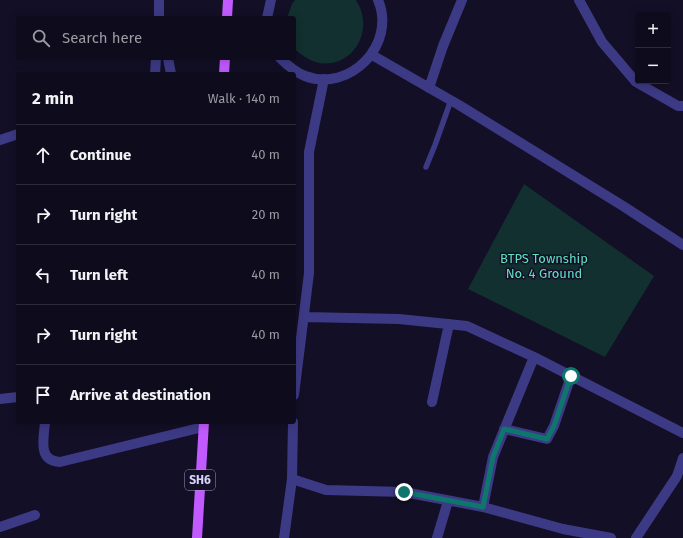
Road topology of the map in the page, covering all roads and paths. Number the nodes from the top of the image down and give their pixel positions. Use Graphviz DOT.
graph roads {
  1 [pos="159,0"];
  2 [pos="228,0"];
  3 [pos="271,0"];
  4 [pos="378,0"];
  5 [pos="462,0"];
  6 [pos="579,0"];
  7 [pos="159,16"];
  8 [pos="227,16"];
  9 [pos="267,16"];
  10 [pos="372,55"];
  11 [pos="156,60"];
  12 [pos="168,60"];
  13 [pos="225,60"];
  14 [pos="282,60"];
  15 [pos="156,72"];
  16 [pos="171,72"];
  17 [pos="224,72"];
  18 [pos="324,79"];
  19 [pos="429,88"];
  20 [pos="451,100"];
  21 [pos="681,109"];
  22 [pos="16,135"];
  23 [pos="0,140"];
  24 [pos="426,167"];
  25 [pos="683,245"];
  26 [pos="304,317"];
  27 [pos="449,324"];
  28 [pos="534,357"];
  29 [pos="571,376"];
  30 [pos="296,379"];
  31 [pos="16,397"];
  32 [pos="0,399"];
  33 [pos="432,402"];
  34 [pos="45,424"];
  35 [pos="203,424"];
  36 [pos="293,424"];
  37 [pos="504,429"];
  38 [pos="683,433"];
  39 [pos="683,458"];
  40 [pos="680,478"];
  41 [pos="292,479"];
  42 [pos="448,501"];
  43 [pos="483,507"];
  44 [pos="35,515"];
  45 [pos="0,527"];
  46 [pos="197,538"];
  47 [pos="284,538"];
  48 [pos="437,538"];
  49 [pos="611,538"];
  50 [pos="636,538"];
  1 -- 7 [label="street"];
  2 -- 8 [label="main road"];
  3 -- 9 [label="street"];
  4 -- 10 [label="street"];
  5 -- 19 [label="street"];
  6 -- 21 [label="street"];
  10 -- 18 [label="street"];
  10 -- 19 [label="street"];
  11 -- 15 [label="street"];
  12 -- 16 [label="street"];
  13 -- 17 [label="main road"];
  14 -- 18 [label="street"];
  18 -- 26 [label="street"];
  19 -- 20 [label="street"];
  20 -- 24 [label="lane"];
  20 -- 25 [label="street"];
  22 -- 23 [label="street"];
  26 -- 27 [label="street"];
  26 -- 30 [label="street"];
  27 -- 28 [label="street"];
  27 -- 33 [label="street"];
  28 -- 29 [label="street"];
  28 -- 37 [label="street"];
  29 -- 37 [label="street"];
  29 -- 38 [label="street"];
  31 -- 32 [label="street"];
  34 -- 35 [label="street"];
  35 -- 46 [label="main road, SH6"];
  36 -- 41 [label="street"];
  37 -- 43 [label="street"];
  39 -- 40 [label="street"];
  40 -- 50 [label="street"];
  41 -- 42 [label="street"];
  41 -- 47 [label="street"];
  42 -- 43 [label="street"];
  42 -- 48 [label="street"];
  43 -- 49 [label="street"];
  44 -- 45 [label="street"];
}
